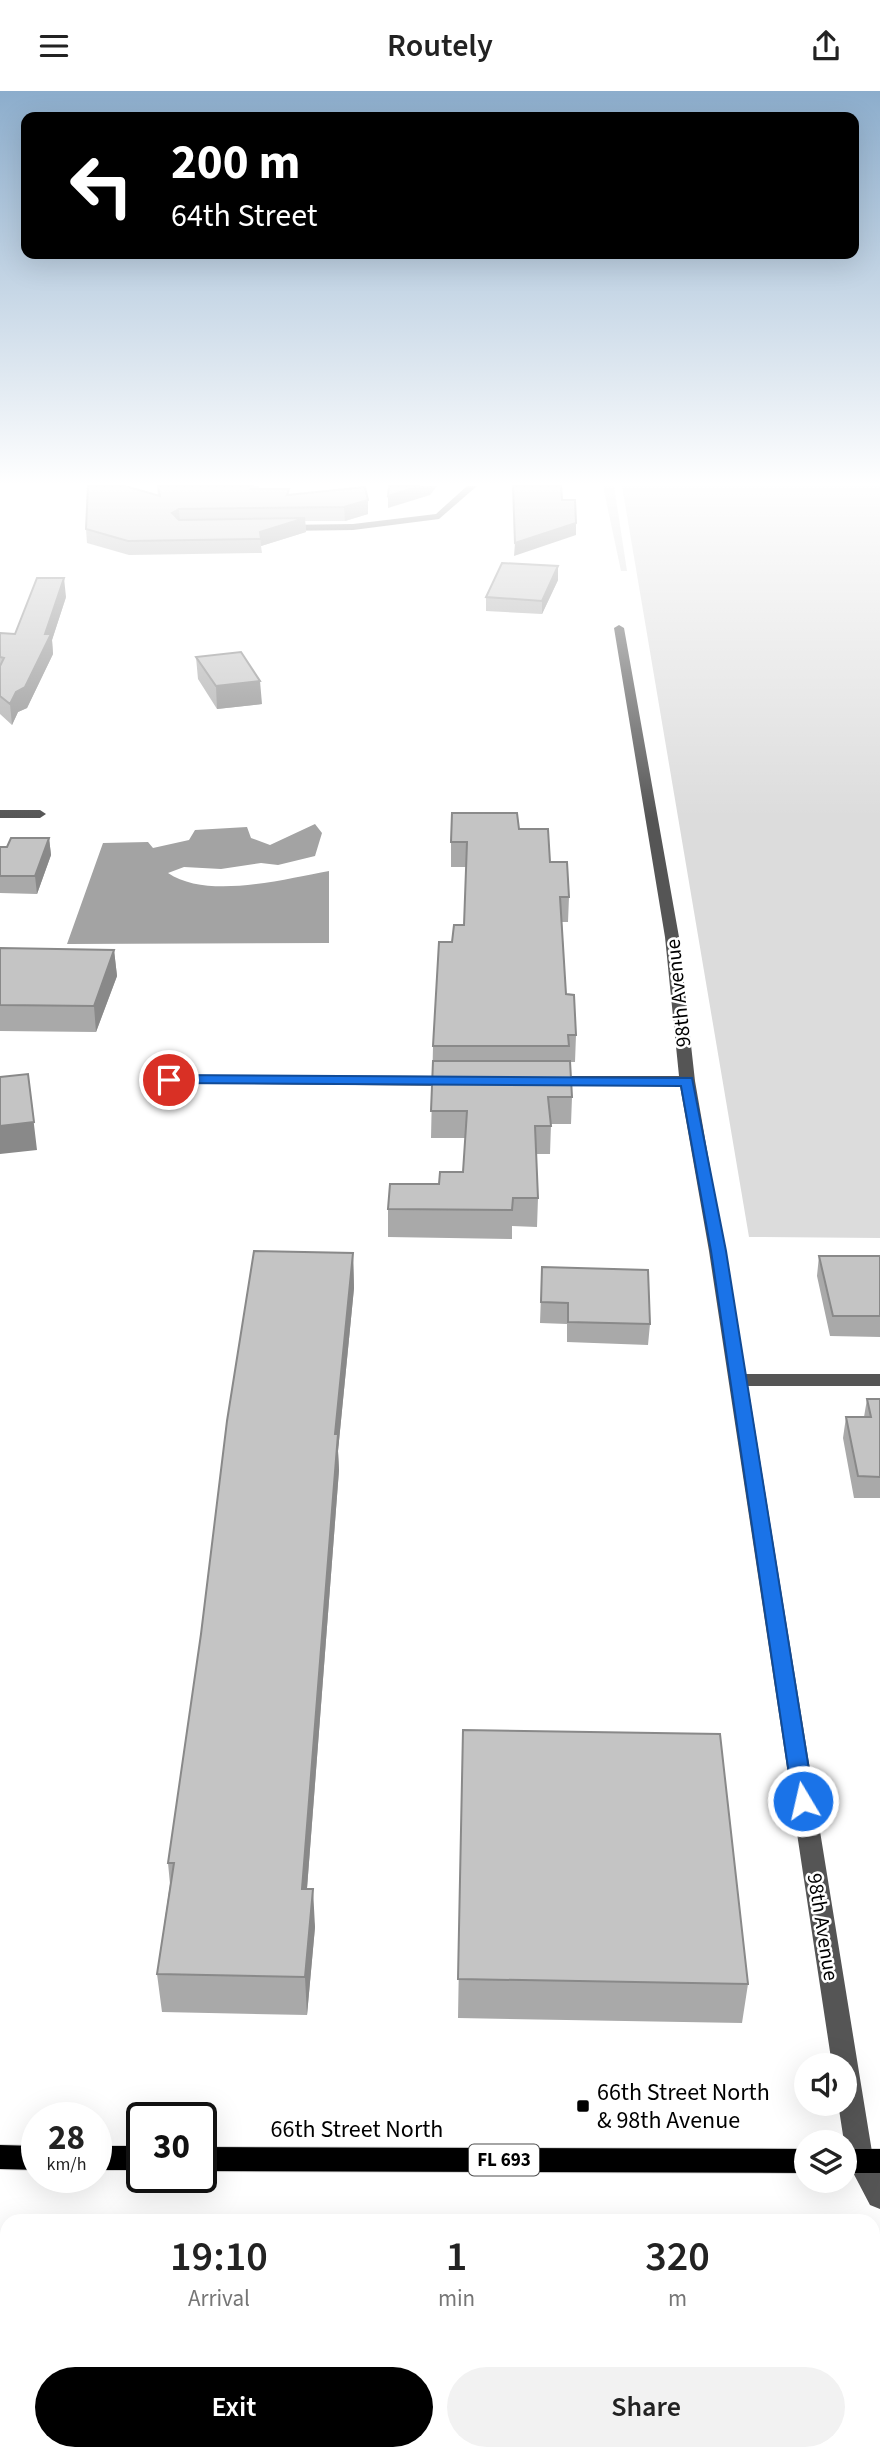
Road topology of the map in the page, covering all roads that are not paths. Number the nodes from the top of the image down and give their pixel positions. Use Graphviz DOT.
graph roads {
  1 [pos="619,628"];
  2 [pos="0,814"];
  3 [pos="40,814"];
  4 [pos="169,1080"];
  5 [pos="469,1081"];
  6 [pos="537,1081"];
  7 [pos="687,1081"];
  8 [pos="737,1380"];
  9 [pos="880,1380"];
  10 [pos="843,2053"];
  11 [pos="854,2116"];
  12 [pos="0,2157"];
  13 [pos="21,2158"];
  14 [pos="217,2159"];
  15 [pos="794,2161"];
  16 [pos="862,2161"];
  17 [pos="880,2196"];
  1 -- 7 [label="street, 98th Avenue"];
  2 -- 3 [label="street"];
  4 -- 5 [label="street"];
  6 -- 7 [label="street"];
  7 -- 8 [label="street, 98th Avenue"];
  8 -- 9 [label="street"];
  8 -- 10 [label="street, 98th Avenue"];
  11 -- 16 [label="street, 98th Avenue"];
  12 -- 13 [label="main road"];
  14 -- 15 [label="main road, 66th Street North / FL 693"];
  16 -- 17 [label="street, 98th Avenue"];
}
